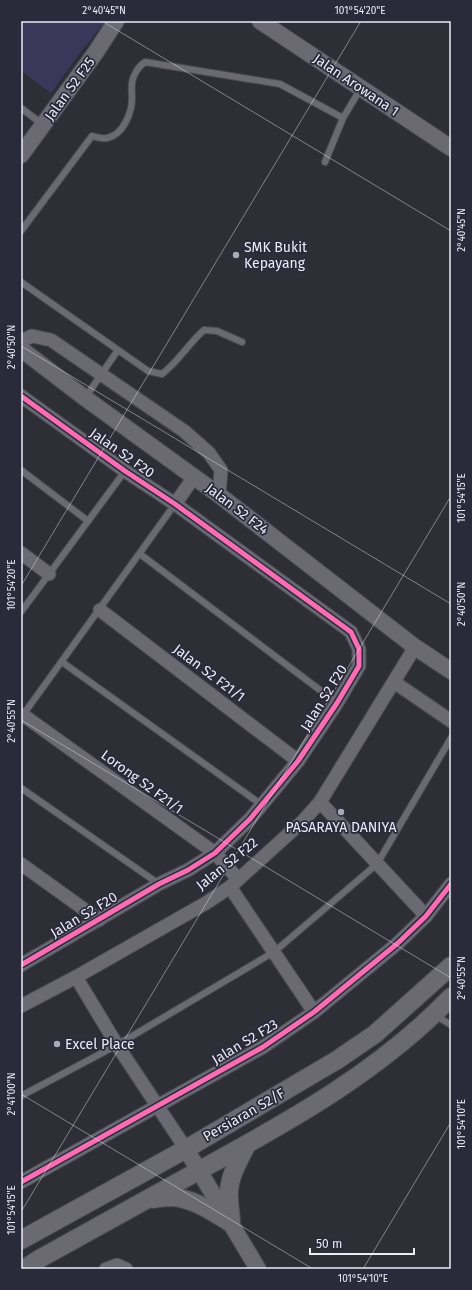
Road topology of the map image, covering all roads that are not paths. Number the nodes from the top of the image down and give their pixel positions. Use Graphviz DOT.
graph roads {
  1 [pos="116,21"];
  2 [pos="260,21"];
  3 [pos="361,88"];
  4 [pos="21,108"];
  5 [pos="343,118"];
  6 [pos="44,125"];
  7 [pos="451,148"];
  8 [pos="21,155"];
  9 [pos="325,162"];
  10 [pos="21,231"];
  11 [pos="21,282"];
  12 [pos="21,341"];
  13 [pos="242,342"];
  14 [pos="21,349"];
  15 [pos="118,350"];
  16 [pos="101,374"];
  17 [pos="21,396"];
  18 [pos="85,398"];
  19 [pos="21,470"];
  20 [pos="125,471"];
  21 [pos="194,477"];
  22 [pos="219,494"];
  23 [pos="175,504"];
  24 [pos="88,521"];
  25 [pos="21,553"];
  26 [pos="140,554"];
  27 [pos="49,574"];
  28 [pos="100,610"];
  29 [pos="21,612"];
  30 [pos="415,647"];
  31 [pos="62,662"];
  32 [pos="451,671"];
  33 [pos="394,682"];
  34 [pos="337,703"];
  35 [pos="22,717"];
  36 [pos="451,721"];
  37 [pos="451,738"];
  38 [pos="298,760"];
  39 [pos="21,788"];
  40 [pos="320,802"];
  41 [pos="262,806"];
  42 [pos="215,853"];
  43 [pos="21,864"];
  44 [pos="377,864"];
  45 [pos="234,883"];
  46 [pos="159,884"];
  47 [pos="451,884"];
  48 [pos="426,916"];
  49 [pos="99,920"];
  50 [pos="274,952"];
  51 [pos="21,965"];
  52 [pos="451,966"];
  53 [pos="76,977"];
  54 [pos="451,997"];
  55 [pos="21,1006"];
  56 [pos="314,1012"];
  57 [pos="434,1015"];
  58 [pos="451,1025"];
  59 [pos="117,1045"];
  60 [pos="21,1096"];
  61 [pos="156,1107"];
  62 [pos="246,1146"];
  63 [pos="186,1149"];
  64 [pos="199,1170"];
  65 [pos="21,1180"];
  66 [pos="148,1199"];
  67 [pos="231,1223"];
  68 [pos="21,1240"];
  69 [pos="24,1269"];
  70 [pos="106,1269"];
  71 [pos="126,1269"];
  72 [pos="258,1269"];
  1 -- 6 [label="street, Jalan S2 F25"];
  2 -- 3 [label="street, Jalan Arowana 1"];
  3 -- 5 [label="lane"];
  3 -- 7 [label="street, Jalan Arowana 1"];
  4 -- 6 [label="lane"];
  5 -- 9 [label="lane"];
  5 -- 10 [label="lane"];
  6 -- 8 [label="street, Jalan S2 F25"];
  11 -- 15 [label="lane"];
  12 -- 16 [label="street"];
  13 -- 15 [label="lane"];
  14 -- 18 [label="street, Jalan S2 F24"];
  15 -- 16 [label="lane"];
  16 -- 18 [label="lane"];
  16 -- 22 [label="street"];
  17 -- 20 [label="street, Jalan S2 F20"];
  18 -- 21 [label="street, Jalan S2 F24"];
  19 -- 24 [label="lane"];
  20 -- 23 [label="street, Jalan S2 F20"];
  20 -- 24 [label="lane"];
  21 -- 22 [label="street, Jalan S2 F24"];
  21 -- 23 [label="street"];
  22 -- 30 [label="street, Jalan S2 F24"];
  23 -- 26 [label="lane"];
  23 -- 34 [label="street, Jalan S2 F20"];
  24 -- 27 [label="lane"];
  25 -- 27 [label="street"];
  26 -- 28 [label="lane"];
  26 -- 34 [label="lane"];
  27 -- 29 [label="lane"];
  28 -- 31 [label="lane"];
  28 -- 38 [label="street, Jalan S2 F21/1"];
  30 -- 32 [label="street, Jalan S2 F24"];
  30 -- 33 [label="street, Jalan S2 F22"];
  31 -- 35 [label="lane"];
  31 -- 41 [label="lane"];
  33 -- 36 [label="street"];
  33 -- 40 [label="street, Jalan S2 F22"];
  34 -- 38 [label="street, Jalan S2 F20"];
  35 -- 42 [label="street, Lorong S2 F21/1"];
  37 -- 44 [label="lane"];
  38 -- 41 [label="street, Jalan S2 F20"];
  39 -- 46 [label="lane"];
  40 -- 44 [label="street"];
  40 -- 45 [label="street, Jalan S2 F22"];
  41 -- 42 [label="street, Jalan S2 F20"];
  42 -- 45 [label="street, Lorong S2 F21/1"];
  42 -- 46 [label="street, Jalan S2 F20"];
  43 -- 49 [label="street"];
  44 -- 48 [label="street"];
  44 -- 50 [label="lane"];
  45 -- 50 [label="street, Lorong S2 F21/1"];
  45 -- 53 [label="street, Jalan S2 F22"];
  46 -- 49 [label="street, Jalan S2 F20"];
  47 -- 48 [label="street, Jalan S2 F23"];
  48 -- 56 [label="street, Jalan S2 F23"];
  49 -- 51 [label="street, Jalan S2 F20"];
  50 -- 56 [label="street, Lorong S2 F21/1"];
  50 -- 59 [label="lane"];
  52 -- 63 [label="main road, Persiaran S2/F"];
  53 -- 55 [label="street, Jalan S2 F22"];
  53 -- 59 [label="street"];
  54 -- 57 [label="main road, Persiaran S2/F"];
  56 -- 61 [label="street, Jalan S2 F23"];
  57 -- 58 [label="lane"];
  57 -- 62 [label="main road, Persiaran S2/F"];
  59 -- 60 [label="lane"];
  59 -- 61 [label="street"];
  61 -- 63 [label="street"];
  61 -- 65 [label="street, Jalan S2 F23"];
  62 -- 64 [label="main road, Persiaran S2/F"];
  62 -- 67 [label="main road"];
  63 -- 64 [label="street"];
  63 -- 68 [label="main road, Persiaran S2/F"];
  64 -- 66 [label="main road, Persiaran S2/F"];
  64 -- 67 [label="street"];
  66 -- 67 [label="main road"];
  66 -- 69 [label="main road, Persiaran S2/F"];
  67 -- 72 [label="street"];
  70 -- 71 [label="street"];
}
